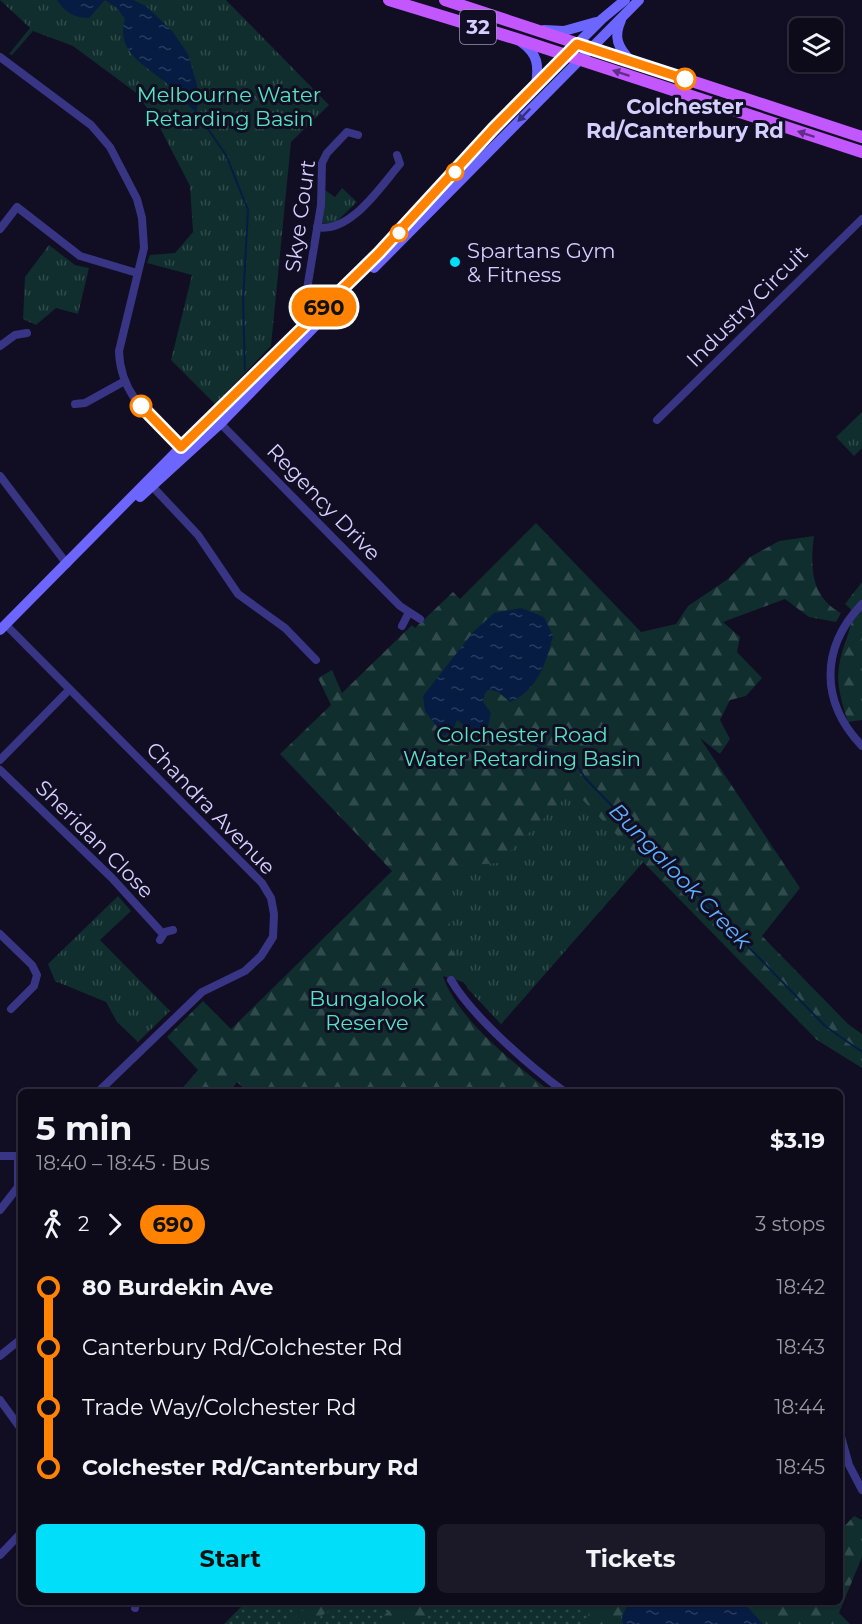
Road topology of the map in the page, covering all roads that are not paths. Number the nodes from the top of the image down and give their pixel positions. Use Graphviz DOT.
graph roads {
  1 [pos="389,0"];
  2 [pos="436,0"];
  3 [pos="445,0"];
  4 [pos="625,0"];
  5 [pos="639,0"];
  6 [pos="426,8"];
  7 [pos="622,17"];
  8 [pos="602,19"];
  9 [pos="535,29"];
  10 [pos="517,39"];
  11 [pos="577,44"];
  12 [pos="591,48"];
  13 [pos="566,54"];
  14 [pos="0,57"];
  15 [pos="580,59"];
  16 [pos="631,61"];
  17 [pos="536,85"];
  18 [pos="358,135"];
  19 [pos="862,137"];
  20 [pos="862,152"];
  21 [pos="399,159"];
  22 [pos="862,219"];
  23 [pos="317,227"];
  24 [pos="0,229"];
  25 [pos="137,273"];
  26 [pos="319,317"];
  27 [pos="27,333"];
  28 [pos="0,346"];
  29 [pos="123,382"];
  30 [pos="75,404"];
  31 [pos="217,420"];
  32 [pos="657,420"];
  33 [pos="184,451"];
  34 [pos="0,476"];
  35 [pos="150,484"];
  36 [pos="67,564"];
  37 [pos="862,604"];
  38 [pos="408,614"];
  39 [pos="420,619"];
  40 [pos="402,626"];
  41 [pos="3,628"];
  42 [pos="316,660"];
  43 [pos="69,690"];
  44 [pos="862,746"];
  45 [pos="0,760"];
  46 [pos="0,770"];
  47 [pos="173,930"];
  48 [pos="0,934"];
  49 [pos="451,980"];
  50 [pos="10,1009"];
  51 [pos="101,1089"];
  52 [pos="562,1089"];
  53 [pos="0,1156"];
  54 [pos="18,1156"];
  55 [pos="18,1187"];
  56 [pos="0,1210"];
  57 [pos="18,1341"];
  58 [pos="0,1356"];
  59 [pos="0,1400"];
  60 [pos="18,1425"];
  61 [pos="843,1444"];
  62 [pos="862,1490"];
  63 [pos="18,1536"];
  64 [pos="0,1555"];
  1 -- 6 [label="main road, 32"];
  2 -- 6 [label="main road"];
  3 -- 9 [label="main road, 32"];
  4 -- 8 [label="main road"];
  5 -- 7 [label="main road"];
  6 -- 10 [label="main road, 32"];
  7 -- 12 [label="main road"];
  7 -- 16 [label="main road"];
  8 -- 9 [label="main road"];
  8 -- 11 [label="main road"];
  9 -- 11 [label="main road, 32"];
  10 -- 13 [label="main road, 32"];
  10 -- 17 [label="main road"];
  11 -- 12 [label="main road, 32"];
  11 -- 13 [label="main road"];
  12 -- 15 [label="main road"];
  12 -- 16 [label="main road, 32"];
  13 -- 15 [label="main road, 32"];
  13 -- 17 [label="main road"];
  14 -- 25 [label="street"];
  20 -- 15 [label="main road, 32, one-way"];
  15 -- 26 [label="main road, one-way"];
  16 -- 19 [label="main road, 32"];
  17 -- 26 [label="main road"];
  18 -- 23 [label="street, Skye Court"];
  21 -- 23 [label="street"];
  22 -- 32 [label="street, Industry Circuit"];
  23 -- 26 [label="street, Skye Court"];
  24 -- 25 [label="street"];
  25 -- 29 [label="street"];
  26 -- 31 [label="main road"];
  27 -- 28 [label="street"];
  29 -- 30 [label="street"];
  29 -- 33 [label="street"];
  31 -- 33 [label="main road"];
  31 -- 38 [label="street, Regency Drive"];
  33 -- 35 [label="main road"];
  34 -- 36 [label="street"];
  35 -- 36 [label="main road"];
  35 -- 42 [label="street"];
  36 -- 41 [label="main road"];
  37 -- 44 [label="street"];
  38 -- 39 [label="street, Regency Drive"];
  38 -- 40 [label="street"];
  41 -- 43 [label="street, Chandra Avenue"];
  43 -- 45 [label="street"];
  43 -- 51 [label="street, Chandra Avenue"];
  46 -- 47 [label="street, Sheridan Close"];
  48 -- 50 [label="street"];
  49 -- 52 [label="street"];
  53 -- 54 [label="street"];
  55 -- 56 [label="street"];
  57 -- 58 [label="street"];
  59 -- 60 [label="street"];
  61 -- 62 [label="street"];
  63 -- 64 [label="street"];
}
